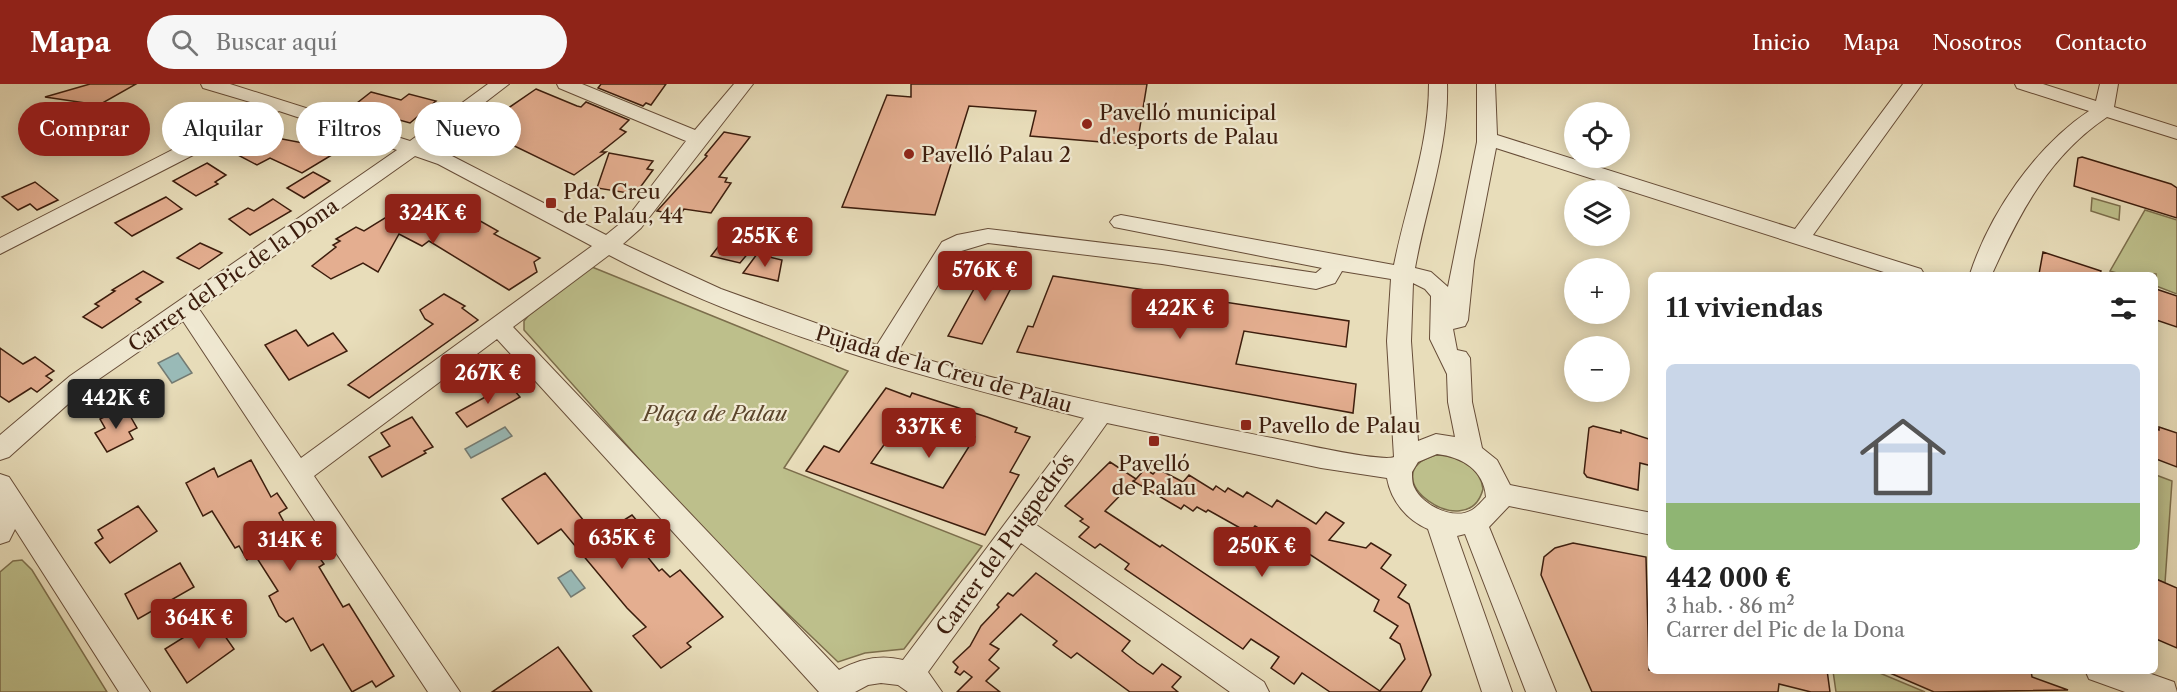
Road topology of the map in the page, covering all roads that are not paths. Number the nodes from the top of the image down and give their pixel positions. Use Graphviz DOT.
graph roads {
  1 [pos="210,84"];
  2 [pos="500,84"];
  3 [pos="566,84"];
  4 [pos="744,84"];
  5 [pos="1438,84"];
  6 [pos="1486,84"];
  7 [pos="1913,84"];
  8 [pos="2024,84"];
  9 [pos="2109,84"];
  10 [pos="270,102"];
  11 [pos="284,106"];
  12 [pos="2104,110"];
  13 [pos="2177,133"];
  14 [pos="1486,138"];
  15 [pos="698,139"];
  16 [pos="413,148"];
  17 [pos="176,156"];
  18 [pos="1121,222"];
  19 [pos="1799,238"];
  20 [pos="608,246"];
  21 [pos="0,247"];
  22 [pos="1336,263"];
  23 [pos="1907,272"];
  24 [pos="1982,272"];
  25 [pos="1403,273"];
  26 [pos="186,308"];
  27 [pos="499,326"];
  28 [pos="883,355"];
  29 [pos="1458,373"];
  30 [pos="1101,413"];
  31 [pos="0,450"];
  32 [pos="1471,453"];
  33 [pos="1402,463"];
  34 [pos="298,474"];
  35 [pos="1499,493"];
  36 [pos="7,494"];
  37 [pos="1439,521"];
  38 [pos="1474,522"];
  39 [pos="1648,523"];
  40 [pos="1018,526"];
  41 [pos="0,532"];
  42 [pos="2111,674"];
  43 [pos="918,684"];
  44 [pos="836,690"];
  45 [pos="135,692"];
  46 [pos="446,692"];
  47 [pos="1254,692"];
  48 [pos="1497,692"];
  49 [pos="1541,692"];
  50 [pos="2164,692"];
  1 -- 10 [label="street, Pujada de la Creu de Palau"];
  2 -- 16 [label="street, Carrer del Pic de la Dona"];
  3 -- 15 [label="street"];
  4 -- 15 [label="street"];
  5 -- 25 [label="street"];
  6 -- 14 [label="street"];
  7 -- 19 [label="street"];
  8 -- 12 [label="street"];
  9 -- 12 [label="street"];
  11 -- 16 [label="street, Pujada de la Creu de Palau"];
  12 -- 13 [label="street"];
  12 -- 24 [label="street"];
  14 -- 19 [label="street"];
  14 -- 29 [label="street"];
  15 -- 20 [label="street"];
  16 -- 20 [label="street, Pujada de la Creu de Palau"];
  16 -- 26 [label="street, Carrer del Pic de la Dona"];
  17 -- 21 [label="street"];
  18 -- 22 [label="street"];
  19 -- 23 [label="street"];
  20 -- 27 [label="street"];
  20 -- 28 [label="street, Pujada de la Creu de Palau"];
  22 -- 25 [label="street"];
  22 -- 28 [label="street"];
  25 -- 29 [label="street"];
  25 -- 33 [label="street"];
  26 -- 31 [label="street, Carrer del Pic de la Dona"];
  26 -- 34 [label="street"];
  27 -- 34 [label="street"];
  27 -- 44 [label="street"];
  28 -- 30 [label="street, Pujada de la Creu de Palau"];
  29 -- 32 [label="street"];
  30 -- 33 [label="street, Pujada de la Creu de Palau"];
  30 -- 40 [label="street, Carrer del Puigpedrós"];
  32 -- 33 [label="street"];
  32 -- 35 [label="street"];
  33 -- 37 [label="street"];
  34 -- 46 [label="street"];
  35 -- 38 [label="street"];
  35 -- 39 [label="street"];
  36 -- 41 [label="street"];
  36 -- 45 [label="street"];
  37 -- 38 [label="street"];
  37 -- 48 [label="street"];
  38 -- 49 [label="street"];
  40 -- 43 [label="street, Carrer del Puigpedrós"];
  40 -- 47 [label="street"];
  42 -- 50 [label="street"];
  43 -- 44 [label="street"];
}
